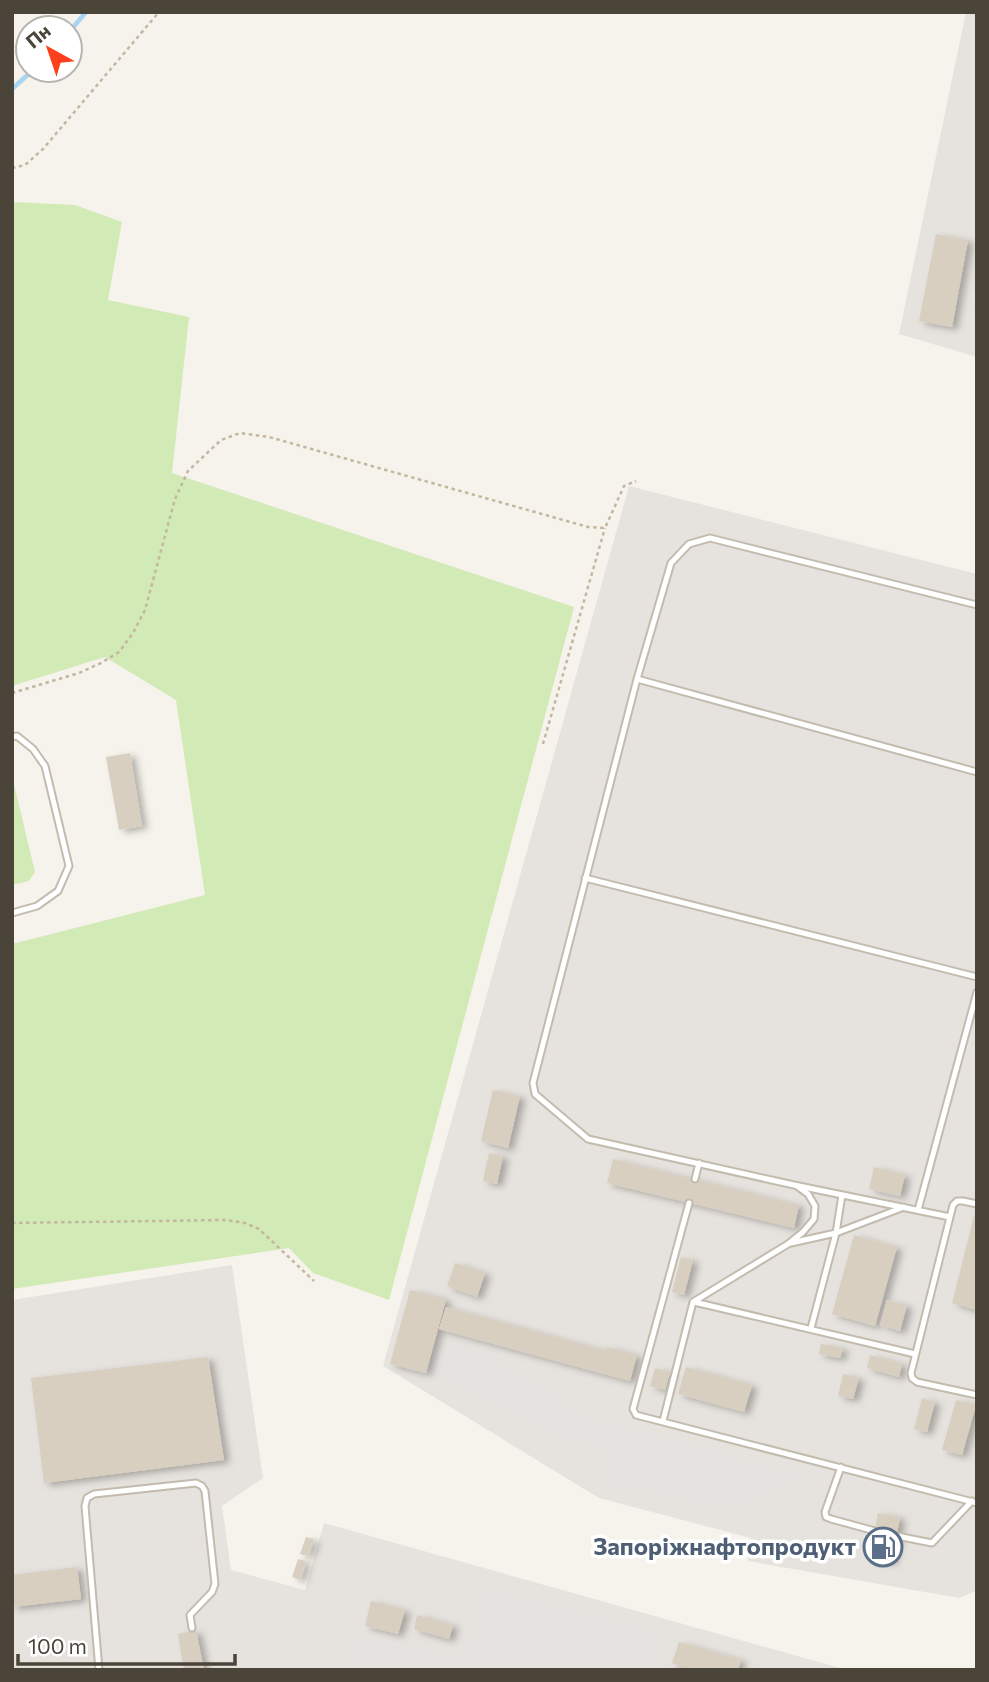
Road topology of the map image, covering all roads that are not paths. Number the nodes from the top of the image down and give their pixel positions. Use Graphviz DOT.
graph roads {
  1 [pos="977,605"];
  2 [pos="637,679"];
  3 [pos="12,737"];
  4 [pos="977,772"];
  5 [pos="585,878"];
  6 [pos="12,913"];
  7 [pos="977,977"];
  8 [pos="977,992"];
  9 [pos="699,1163"];
  10 [pos="695,1179"];
  11 [pos="794,1185"];
  12 [pos="842,1195"];
  13 [pos="689,1203"];
  14 [pos="977,1204"];
  15 [pos="904,1207"];
  16 [pos="918,1210"];
  17 [pos="950,1217"];
  18 [pos="836,1233"];
  19 [pos="788,1244"];
  20 [pos="693,1302"];
  21 [pos="811,1328"];
  22 [pos="915,1354"];
  23 [pos="977,1395"];
  24 [pos="663,1421"];
  25 [pos="841,1467"];
  26 [pos="974,1502"];
  27 [pos="875,1531"];
  28 [pos="897,1536"];
  29 [pos="192,1628"];
  30 [pos="99,1670"];
  1 -- 2 [label="lane"];
  2 -- 4 [label="lane"];
  2 -- 5 [label="lane"];
  3 -- 6 [label="lane"];
  5 -- 7 [label="lane"];
  5 -- 9 [label="lane"];
  8 -- 16 [label="lane"];
  9 -- 10 [label="lane"];
  9 -- 11 [label="lane"];
  11 -- 12 [label="lane"];
  11 -- 19 [label="lane"];
  12 -- 15 [label="lane"];
  12 -- 18 [label="lane"];
  13 -- 24 [label="lane"];
  14 -- 17 [label="lane"];
  15 -- 16 [label="lane"];
  15 -- 18 [label="lane"];
  16 -- 17 [label="lane"];
  17 -- 22 [label="lane"];
  18 -- 19 [label="lane"];
  18 -- 21 [label="lane"];
  19 -- 20 [label="lane"];
  20 -- 21 [label="lane"];
  20 -- 24 [label="lane"];
  21 -- 22 [label="lane"];
  22 -- 23 [label="lane"];
  24 -- 25 [label="lane"];
  25 -- 26 [label="lane"];
  25 -- 27 [label="lane"];
  26 -- 28 [label="lane"];
  29 -- 30 [label="lane"];
}
